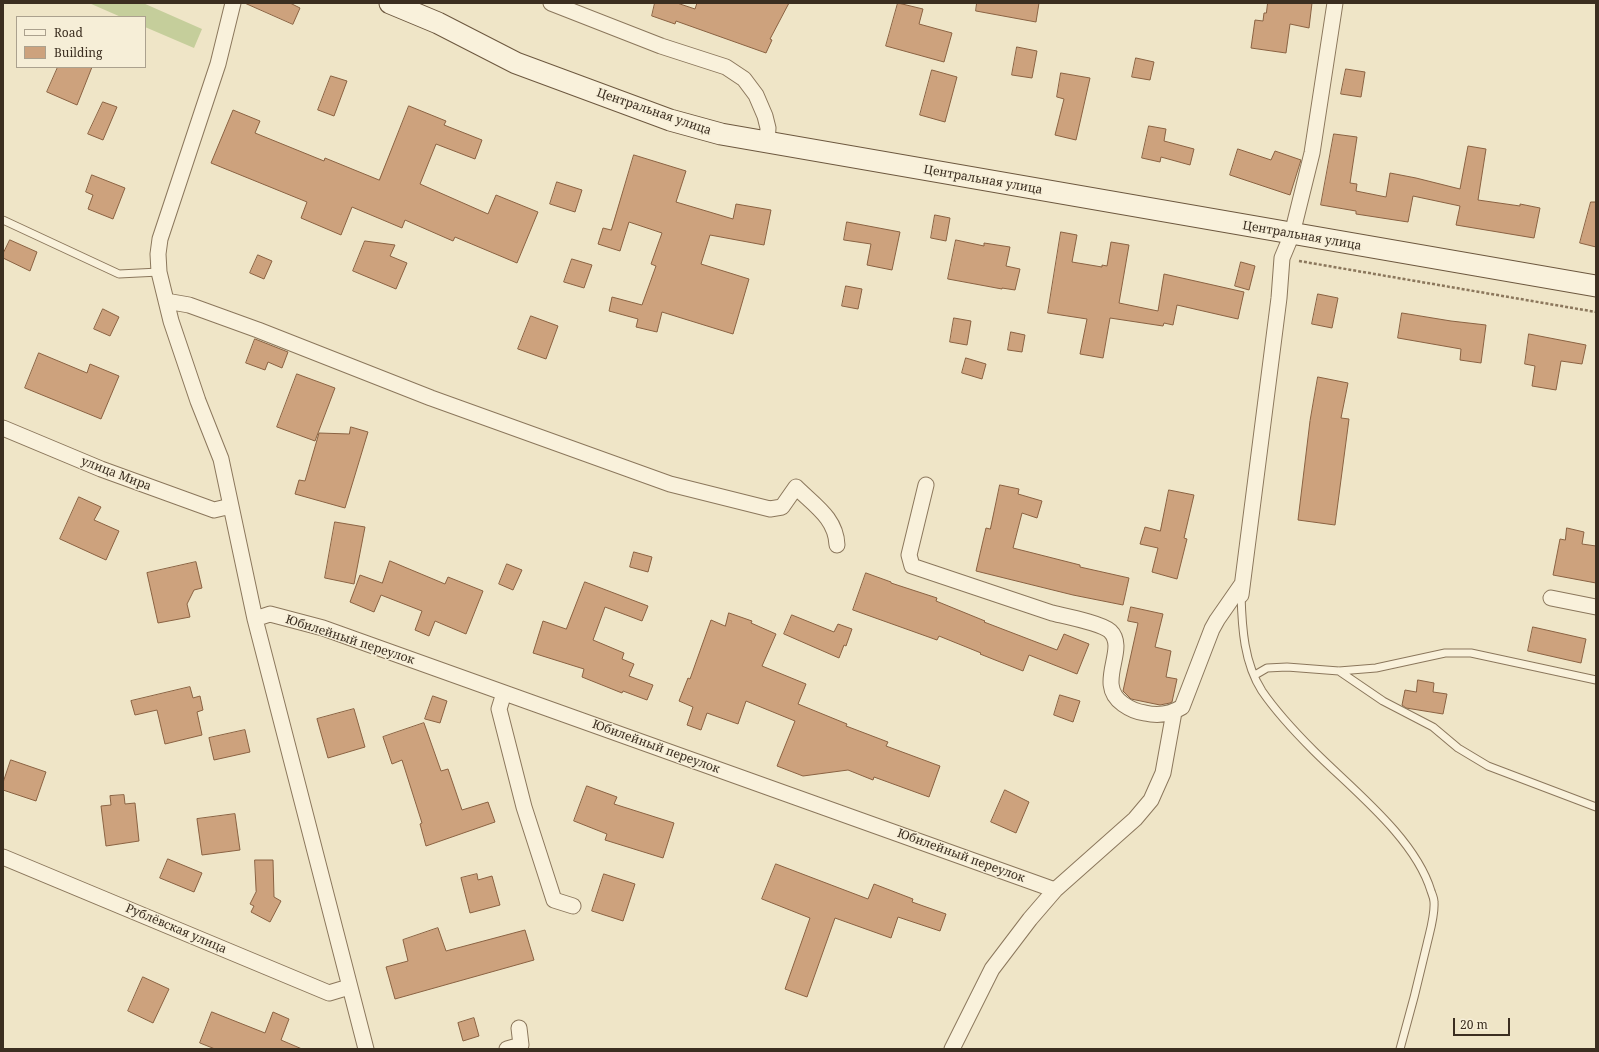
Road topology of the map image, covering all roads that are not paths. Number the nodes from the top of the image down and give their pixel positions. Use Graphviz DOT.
graph roads {
  1 [pos="233,3"];
  2 [pos="390,3"];
  3 [pos="551,3"];
  4 [pos="1335,3"];
  5 [pos="766,143"];
  6 [pos="3,220"];
  7 [pos="1292,234"];
  8 [pos="159,272"];
  9 [pos="1596,286"];
  10 [pos="166,301"];
  11 [pos="3,428"];
  12 [pos="926,485"];
  13 [pos="231,506"];
  14 [pos="837,545"];
  15 [pos="1242,590"];
  16 [pos="1551,598"];
  17 [pos="1596,607"];
  18 [pos="255,619"];
  19 [pos="1339,670"];
  20 [pos="1255,675"];
  21 [pos="1596,680"];
  22 [pos="504,693"];
  23 [pos="1174,712"];
  24 [pos="1596,807"];
  25 [pos="3,857"];
  26 [pos="1055,890"];
  27 [pos="573,906"];
  28 [pos="349,988"];
  29 [pos="519,1028"];
  30 [pos="366,1049"];
  31 [pos="507,1049"];
  32 [pos="952,1049"];
  33 [pos="1400,1049"];
  1 -- 8 [label="street"];
  2 -- 5 [label="street, Центральная улица"];
  3 -- 5 [label="street"];
  4 -- 7 [label="street"];
  5 -- 7 [label="street, Центральная улица"];
  6 -- 8 [label="lane"];
  7 -- 9 [label="street, Центральная улица"];
  7 -- 15 [label="street"];
  8 -- 10 [label="street"];
  10 -- 13 [label="street"];
  10 -- 14 [label="street"];
  11 -- 13 [label="street, улица Мира"];
  12 -- 23 [label="street"];
  13 -- 18 [label="street"];
  15 -- 20 [label="lane"];
  15 -- 23 [label="street"];
  16 -- 17 [label="street"];
  18 -- 22 [label="street, Юбилейный переулок"];
  18 -- 28 [label="street"];
  19 -- 20 [label="lane"];
  19 -- 21 [label="lane"];
  19 -- 24 [label="lane"];
  20 -- 33 [label="lane"];
  22 -- 26 [label="street, Юбилейный переулок"];
  22 -- 27 [label="street"];
  23 -- 26 [label="street"];
  25 -- 28 [label="street, Рублёвская улица"];
  26 -- 32 [label="street"];
  28 -- 30 [label="street"];
  29 -- 31 [label="street"];
}
